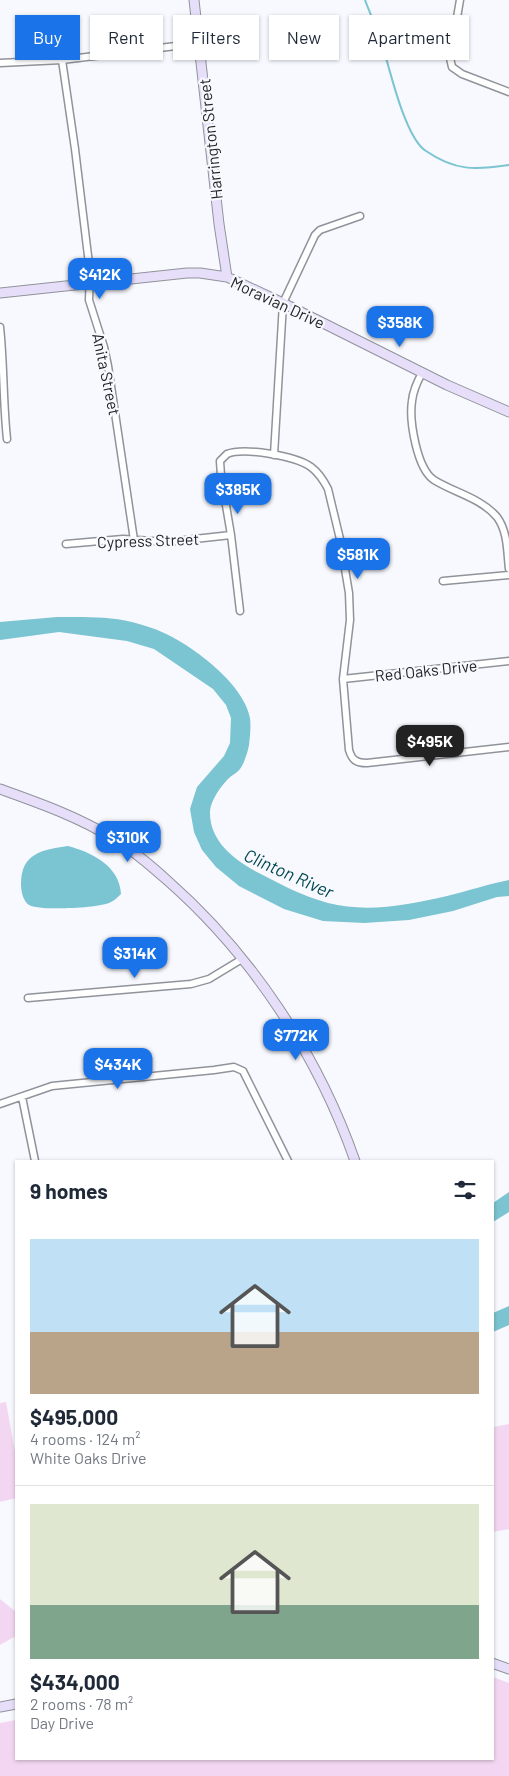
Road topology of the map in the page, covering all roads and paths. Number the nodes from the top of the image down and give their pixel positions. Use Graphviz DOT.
graph roads {
  1 [pos="194,0"];
  2 [pos="460,0"];
  3 [pos="196,15"];
  4 [pos="173,46"];
  5 [pos="80,58"];
  6 [pos="62,60"];
  7 [pos="202,60"];
  8 [pos="0,63"];
  9 [pos="509,92"];
  10 [pos="360,216"];
  11 [pos="227,277"];
  12 [pos="90,284"];
  13 [pos="0,293"];
  14 [pos="283,303"];
  15 [pos="0,327"];
  16 [pos="422,373"];
  17 [pos="509,412"];
  18 [pos="8,439"];
  19 [pos="274,454"];
  20 [pos="231,535"];
  21 [pos="134,540"];
  22 [pos="66,544"];
  23 [pos="509,569"];
  24 [pos="509,575"];
  25 [pos="443,581"];
  26 [pos="240,611"];
  27 [pos="509,661"];
  28 [pos="343,679"];
  29 [pos="509,747"];
  30 [pos="0,789"];
  31 [pos="242,959"];
  32 [pos="28,998"];
  33 [pos="22,1097"];
  34 [pos="0,1104"];
  35 [pos="35,1160"];
  36 [pos="287,1160"];
  37 [pos="355,1160"];
  38 [pos="494,1664"];
  39 [pos="509,1669"];
  40 [pos="15,1704"];
  41 [pos="0,1707"];
  1 -- 3 [label="street, Harrington Street"];
  2 -- 9 [label="street"];
  4 -- 5 [label="street"];
  6 -- 8 [label="street"];
  6 -- 12 [label="street, Anita Street"];
  7 -- 11 [label="street, Harrington Street"];
  10 -- 14 [label="street"];
  11 -- 12 [label="street, Moravian Drive"];
  11 -- 14 [label="street, Moravian Drive"];
  12 -- 13 [label="street, Moravian Drive"];
  12 -- 21 [label="street, Anita Street"];
  14 -- 16 [label="street, Moravian Drive"];
  14 -- 19 [label="street"];
  15 -- 18 [label="street"];
  16 -- 17 [label="street, Moravian Drive"];
  16 -- 23 [label="street"];
  19 -- 20 [label="street"];
  19 -- 28 [label="street"];
  20 -- 21 [label="street, Cypress Street"];
  20 -- 26 [label="street"];
  21 -- 22 [label="street, Cypress Street"];
  24 -- 25 [label="street"];
  27 -- 28 [label="street, Red Oaks Drive"];
  28 -- 29 [label="street"];
  30 -- 31 [label="street"];
  31 -- 32 [label="street"];
  31 -- 37 [label="street"];
  33 -- 34 [label="street"];
  33 -- 35 [label="street"];
  33 -- 36 [label="street"];
  38 -- 39 [label="street"];
  40 -- 41 [label="street"];
}
